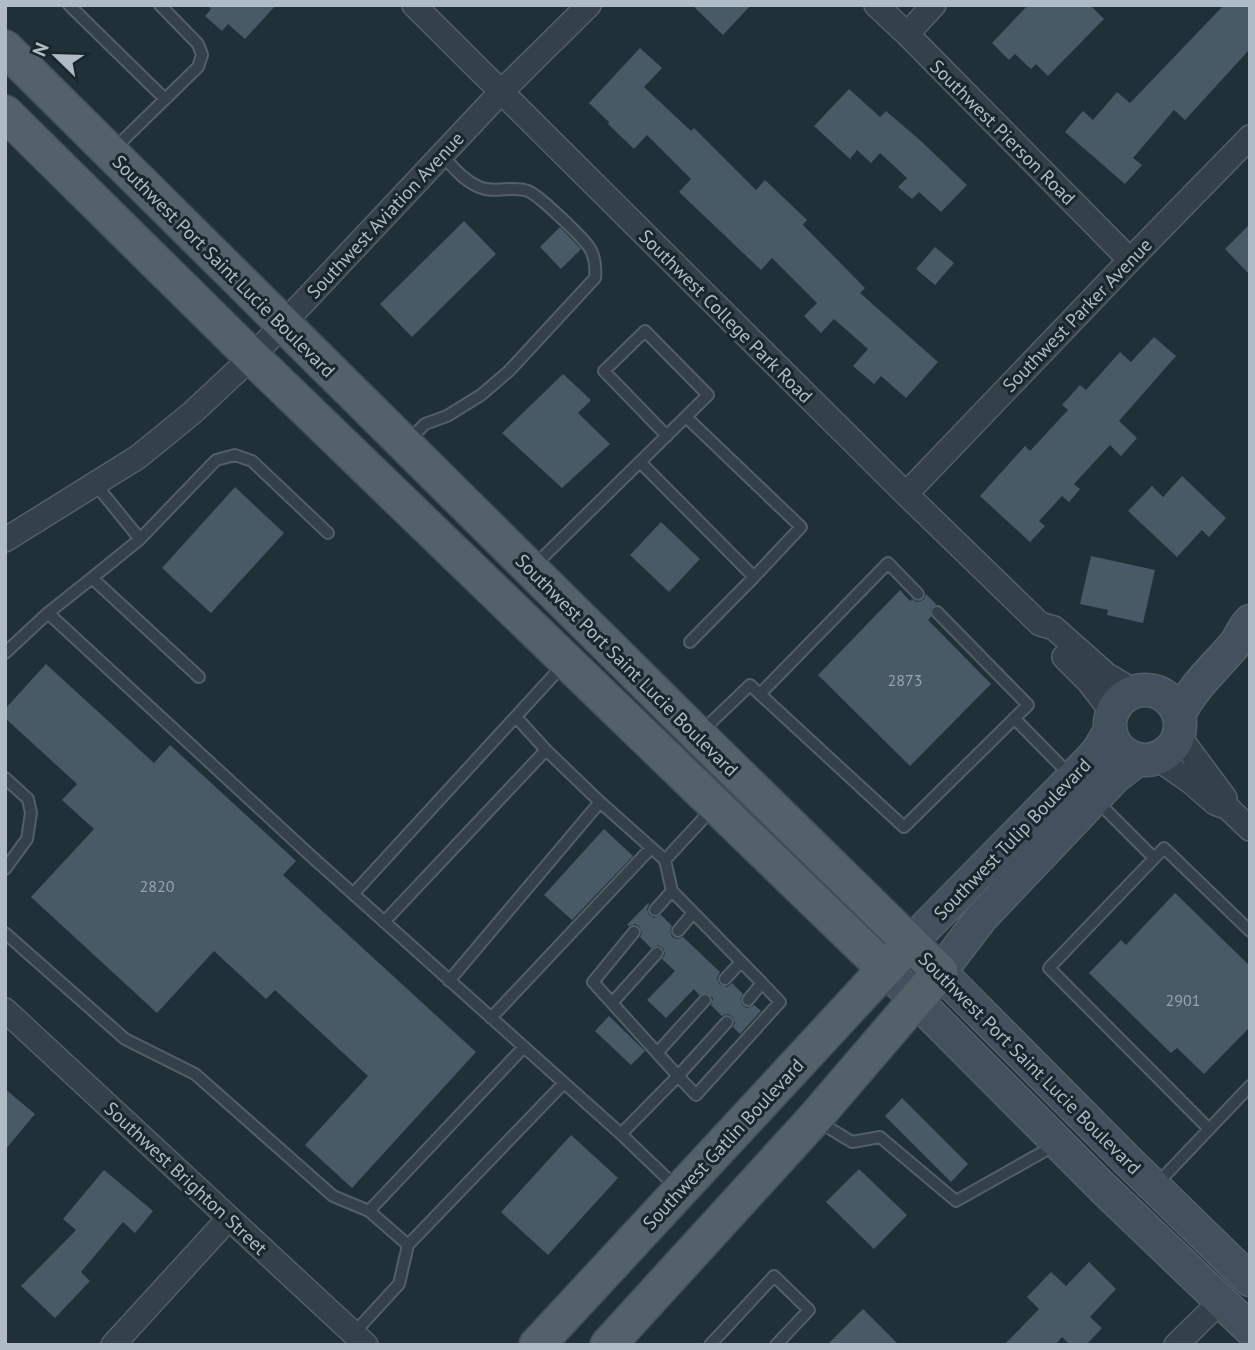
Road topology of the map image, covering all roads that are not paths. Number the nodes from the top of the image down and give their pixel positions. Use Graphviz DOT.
graph roads {
  1 [pos="69,5"];
  2 [pos="160,5"];
  3 [pos="414,5"];
  4 [pos="589,5"];
  5 [pos="876,5"];
  6 [pos="934,5"];
  7 [pos="908,34"];
  8 [pos="5,48"];
  9 [pos="501,92"];
  10 [pos="165,99"];
  11 [pos="5,113"];
  12 [pos="1250,137"];
  13 [pos="110,152"];
  14 [pos="442,155"];
  15 [pos="1130,260"];
  16 [pos="283,324"];
  17 [pos="252,357"];
  18 [pos="686,417"];
  19 [pos="415,434"];
  20 [pos="667,436"];
  21 [pos="640,462"];
  22 [pos="96,485"];
  23 [pos="906,494"];
  24 [pos="328,534"];
  25 [pos="140,539"];
  26 [pos="5,540"];
  27 [pos="531,570"];
  28 [pos="754,577"];
  29 [pos="92,578"];
  30 [pos="918,594"];
  31 [pos="48,612"];
  32 [pos="937,612"];
  33 [pos="1246,624"];
  34 [pos="690,642"];
  35 [pos="5,653"];
  36 [pos="567,662"];
  37 [pos="199,677"];
  38 [pos="760,694"];
  39 [pos="1127,706"];
  40 [pos="516,717"];
  41 [pos="1014,718"];
  42 [pos="1179,725"];
  43 [pos="698,735"];
  44 [pos="546,750"];
  45 [pos="1147,759"];
  46 [pos="5,778"];
  47 [pos="1084,788"];
  48 [pos="600,802"];
  49 [pos="716,805"];
  50 [pos="1228,808"];
  51 [pos="1250,829"];
  52 [pos="650,848"];
  53 [pos="1154,858"];
  54 [pos="665,860"];
  55 [pos="5,869"];
  56 [pos="671,891"];
  57 [pos="353,894"];
  58 [pos="655,910"];
  59 [pos="693,913"];
  60 [pos="384,922"];
  61 [pos="678,931"];
  62 [pos="1250,931"];
  63 [pos="634,932"];
  64 [pos="5,933"];
  65 [pos="910,943"];
  66 [pos="657,953"];
  67 [pos="741,962"];
  68 [pos="885,969"];
  69 [pos="940,972"];
  70 [pos="725,979"];
  71 [pos="449,981"];
  72 [pos="762,984"];
  73 [pos="705,1000"];
  74 [pos="748,1000"];
  75 [pos="916,1001"];
  76 [pos="612,1003"];
  77 [pos="5,1010"];
  78 [pos="491,1018"];
  79 [pos="727,1022"];
  80 [pos="524,1047"];
  81 [pos="657,1053"];
  82 [pos="678,1076"];
  83 [pos="564,1083"];
  84 [pos="1250,1087"];
  85 [pos="814,1119"];
  86 [pos="1209,1129"];
  87 [pos="621,1134"];
  88 [pos="1059,1143"];
  89 [pos="1154,1186"];
  90 [pos="680,1191"];
  91 [pos="369,1211"];
  92 [pos="229,1218"];
  93 [pos="408,1245"];
  94 [pos="1250,1280"];
  95 [pos="1221,1301"];
  96 [pos="1250,1329"];
  97 [pos="618,1338"];
  98 [pos="360,1339"];
  99 [pos="113,1345"];
  100 [pos="537,1345"];
  101 [pos="710,1345"];
  102 [pos="776,1345"];
  103 [pos="1176,1345"];
  1 -- 10 [label="lane"];
  2 -- 10 [label="lane"];
  3 -- 9 [label="street, Southwest College Park Road"];
  4 -- 9 [label="street, Southwest Aviation Avenue"];
  5 -- 7 [label="street, Southwest Pierson Road"];
  6 -- 7 [label="street"];
  7 -- 15 [label="street, Southwest Pierson Road"];
  8 -- 13 [label="main road, Southwest Port Saint Lucie Boulevard"];
  9 -- 14 [label="street, Southwest Aviation Avenue"];
  9 -- 23 [label="street, Southwest College Park Road"];
  10 -- 13 [label="lane"];
  11 -- 17 [label="main road, Southwest Port Saint Lucie Boulevard"];
  12 -- 15 [label="street, Southwest Parker Avenue"];
  13 -- 16 [label="main road, Southwest Port Saint Lucie Boulevard"];
  14 -- 16 [label="street, Southwest Aviation Avenue"];
  14 -- 19 [label="lane"];
  15 -- 23 [label="street, Southwest Parker Avenue"];
  16 -- 17 [label="street, Southwest Aviation Avenue"];
  16 -- 19 [label="main road, Southwest Port Saint Lucie Boulevard"];
  17 -- 22 [label="street, Southwest Aviation Avenue"];
  17 -- 36 [label="main road, Southwest Port Saint Lucie Boulevard"];
  18 -- 20 [label="lane"];
  18 -- 20 [label="lane"];
  18 -- 28 [label="lane"];
  19 -- 27 [label="main road, Southwest Port Saint Lucie Boulevard"];
  20 -- 21 [label="lane"];
  21 -- 27 [label="lane"];
  21 -- 28 [label="lane"];
  22 -- 25 [label="lane"];
  22 -- 26 [label="street, Southwest Aviation Avenue"];
  23 -- 39 [label="street, Southwest College Park Road"];
  24 -- 25 [label="lane"];
  25 -- 29 [label="lane"];
  27 -- 43 [label="main road, Southwest Port Saint Lucie Boulevard"];
  28 -- 34 [label="lane"];
  29 -- 31 [label="lane"];
  29 -- 37 [label="lane"];
  30 -- 38 [label="lane"];
  31 -- 35 [label="lane"];
  31 -- 57 [label="lane"];
  32 -- 41 [label="lane"];
  33 -- 39 [label="main road, Southwest Tulip Boulevard"];
  33 -- 42 [label="main road, Southwest Tulip Boulevard"];
  36 -- 40 [label="lane"];
  36 -- 49 [label="main road, Southwest Port Saint Lucie Boulevard"];
  38 -- 41 [label="lane"];
  38 -- 43 [label="lane"];
  39 -- 42 [label="main road"];
  39 -- 45 [label="main road"];
  39 -- 47 [label="main road, Southwest Tulip Boulevard"];
  40 -- 44 [label="lane"];
  40 -- 57 [label="lane"];
  41 -- 47 [label="lane"];
  42 -- 45 [label="main road"];
  42 -- 50 [label="street"];
  43 -- 65 [label="main road, Southwest Port Saint Lucie Boulevard"];
  44 -- 48 [label="lane"];
  44 -- 60 [label="lane"];
  45 -- 47 [label="main road, Southwest Tulip Boulevard"];
  45 -- 50 [label="street"];
  46 -- 55 [label="lane"];
  47 -- 53 [label="lane"];
  47 -- 65 [label="main road, Southwest Tulip Boulevard"];
  47 -- 69 [label="main road, Southwest Tulip Boulevard"];
  48 -- 52 [label="lane"];
  48 -- 71 [label="lane"];
  49 -- 54 [label="lane"];
  49 -- 68 [label="main road, Southwest Port Saint Lucie Boulevard"];
  50 -- 51 [label="street"];
  52 -- 54 [label="lane"];
  52 -- 78 [label="lane"];
  53 -- 62 [label="lane"];
  53 -- 86 [label="lane"];
  54 -- 56 [label="lane"];
  56 -- 58 [label="lane"];
  56 -- 59 [label="lane"];
  57 -- 60 [label="lane"];
  59 -- 61 [label="lane"];
  59 -- 67 [label="lane"];
  60 -- 71 [label="lane"];
  63 -- 76 [label="lane"];
  64 -- 91 [label="lane"];
  65 -- 68 [label="main road, Southwest Gatlin Boulevard"];
  65 -- 69 [label="main road, Southwest Port Saint Lucie Boulevard"];
  66 -- 76 [label="lane"];
  67 -- 70 [label="lane"];
  67 -- 72 [label="lane"];
  68 -- 75 [label="main road, Southwest Port Saint Lucie Boulevard"];
  68 -- 90 [label="main road, Southwest Gatlin Boulevard"];
  69 -- 75 [label="main road"];
  69 -- 89 [label="main road, Southwest Port Saint Lucie Boulevard"];
  71 -- 78 [label="lane"];
  72 -- 74 [label="lane"];
  72 -- 82 [label="lane"];
  73 -- 81 [label="lane"];
  75 -- 85 [label="main road"];
  75 -- 88 [label="main road, Southwest Port Saint Lucie Boulevard"];
  76 -- 81 [label="lane"];
  77 -- 92 [label="street, Southwest Brighton Street"];
  78 -- 80 [label="lane"];
  79 -- 82 [label="lane"];
  80 -- 83 [label="lane"];
  80 -- 91 [label="lane"];
  81 -- 82 [label="lane"];
  82 -- 87 [label="lane"];
  83 -- 87 [label="lane"];
  83 -- 93 [label="lane"];
  84 -- 86 [label="lane"];
  85 -- 88 [label="lane"];
  85 -- 97 [label="main road"];
  86 -- 89 [label="lane"];
  87 -- 90 [label="lane"];
  88 -- 95 [label="main road, Southwest Port Saint Lucie Boulevard"];
  89 -- 94 [label="main road, Southwest Port Saint Lucie Boulevard"];
  90 -- 100 [label="main road, Southwest Gatlin Boulevard"];
  91 -- 93 [label="lane"];
  92 -- 98 [label="street, Southwest Brighton Street"];
  92 -- 99 [label="street"];
  93 -- 98 [label="lane"];
  95 -- 96 [label="main road, Southwest Port Saint Lucie Boulevard"];
  95 -- 103 [label="street"];
  101 -- 102 [label="lane"];
}
